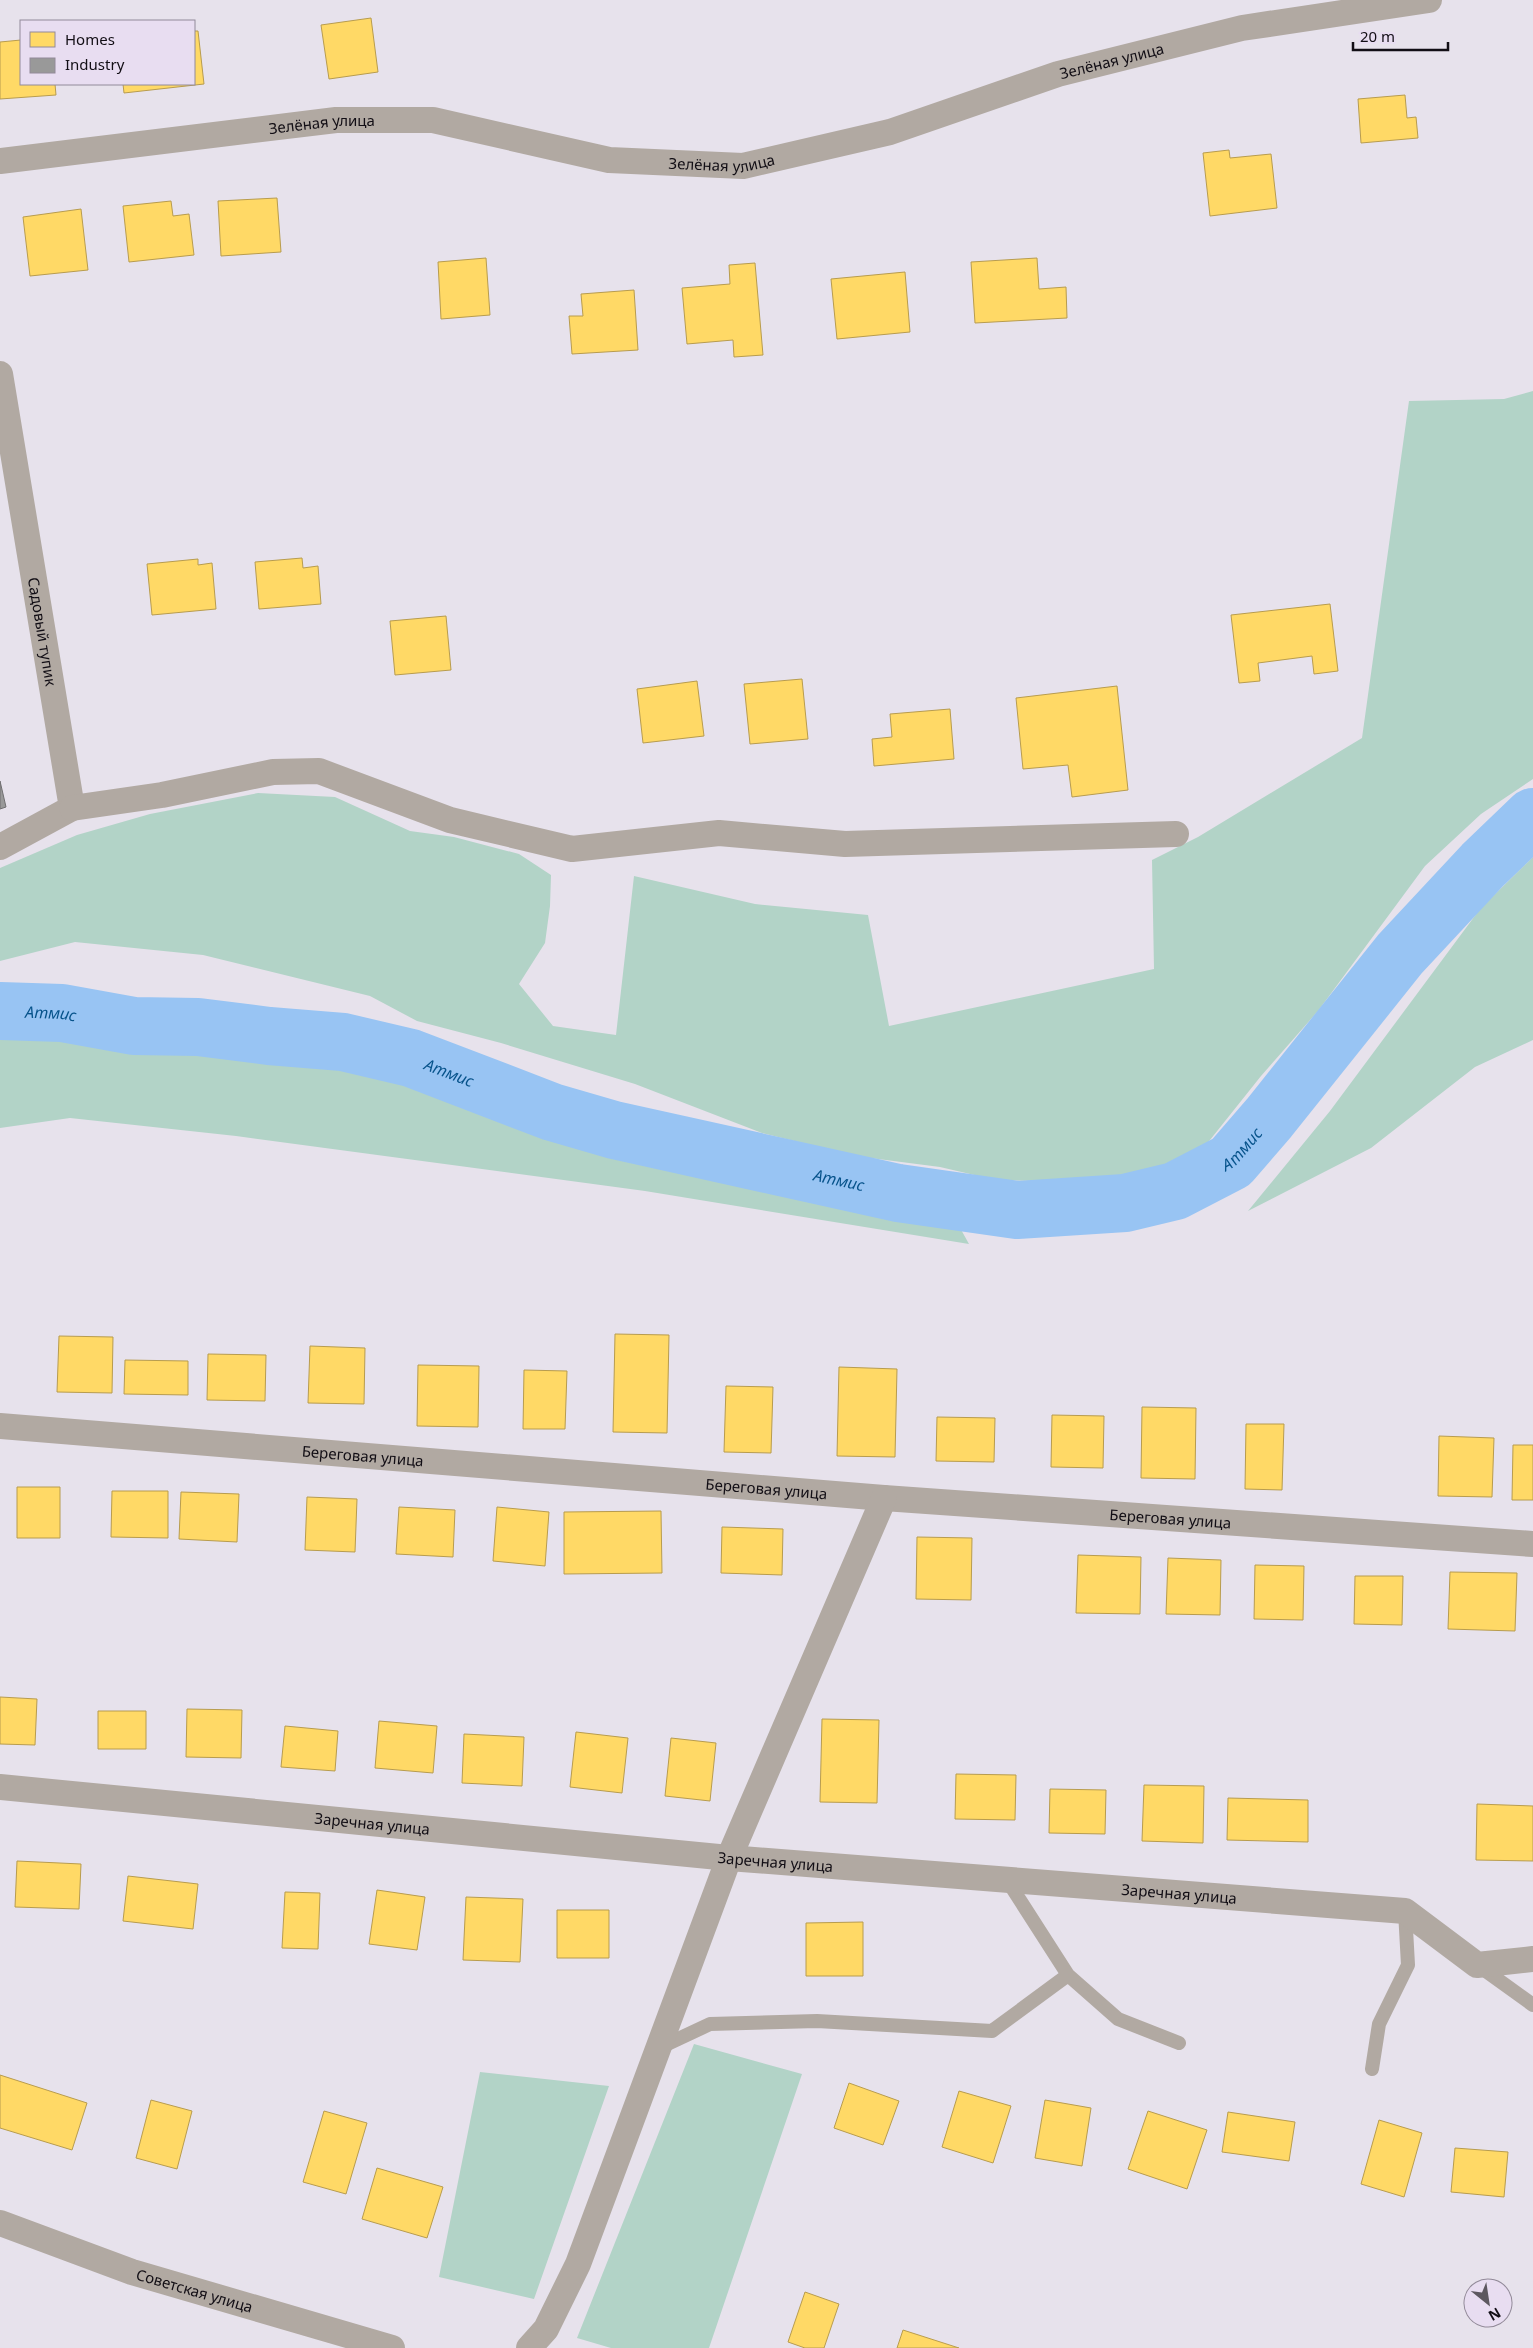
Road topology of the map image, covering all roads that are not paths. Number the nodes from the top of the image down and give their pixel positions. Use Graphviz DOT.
graph roads {
  1 [pos="1429,0"];
  2 [pos="0,161"];
  3 [pos="0,374"];
  4 [pos="72,808"];
  5 [pos="1176,834"];
  6 [pos="0,846"];
  7 [pos="0,1426"];
  8 [pos="884,1498"];
  9 [pos="1533,1544"];
  10 [pos="0,1787"];
  11 [pos="729,1858"];
  12 [pos="1006,1880"];
  13 [pos="1405,1911"];
  14 [pos="1533,1959"];
  15 [pos="1477,1964"];
  16 [pos="1068,1975"];
  17 [pos="1533,2005"];
  18 [pos="1179,2043"];
  19 [pos="658,2048"];
  20 [pos="1372,2069"];
  21 [pos="0,2223"];
  22 [pos="392,2348"];
  23 [pos="529,2348"];
  1 -- 2 [label="street, Зелёная улица"];
  3 -- 4 [label="street, Садовый тупик"];
  4 -- 5 [label="street"];
  4 -- 6 [label="street"];
  7 -- 8 [label="street, Береговая улица"];
  8 -- 9 [label="street, Береговая улица"];
  8 -- 11 [label="street"];
  10 -- 11 [label="street, Заречная улица"];
  11 -- 12 [label="street, Заречная улица"];
  11 -- 19 [label="street"];
  12 -- 13 [label="street, Заречная улица"];
  12 -- 16 [label="lane"];
  13 -- 15 [label="street"];
  13 -- 20 [label="lane"];
  14 -- 15 [label="street"];
  15 -- 17 [label="lane"];
  16 -- 18 [label="lane"];
  16 -- 19 [label="lane"];
  19 -- 23 [label="street"];
  21 -- 22 [label="street, Советская улица"];
}
